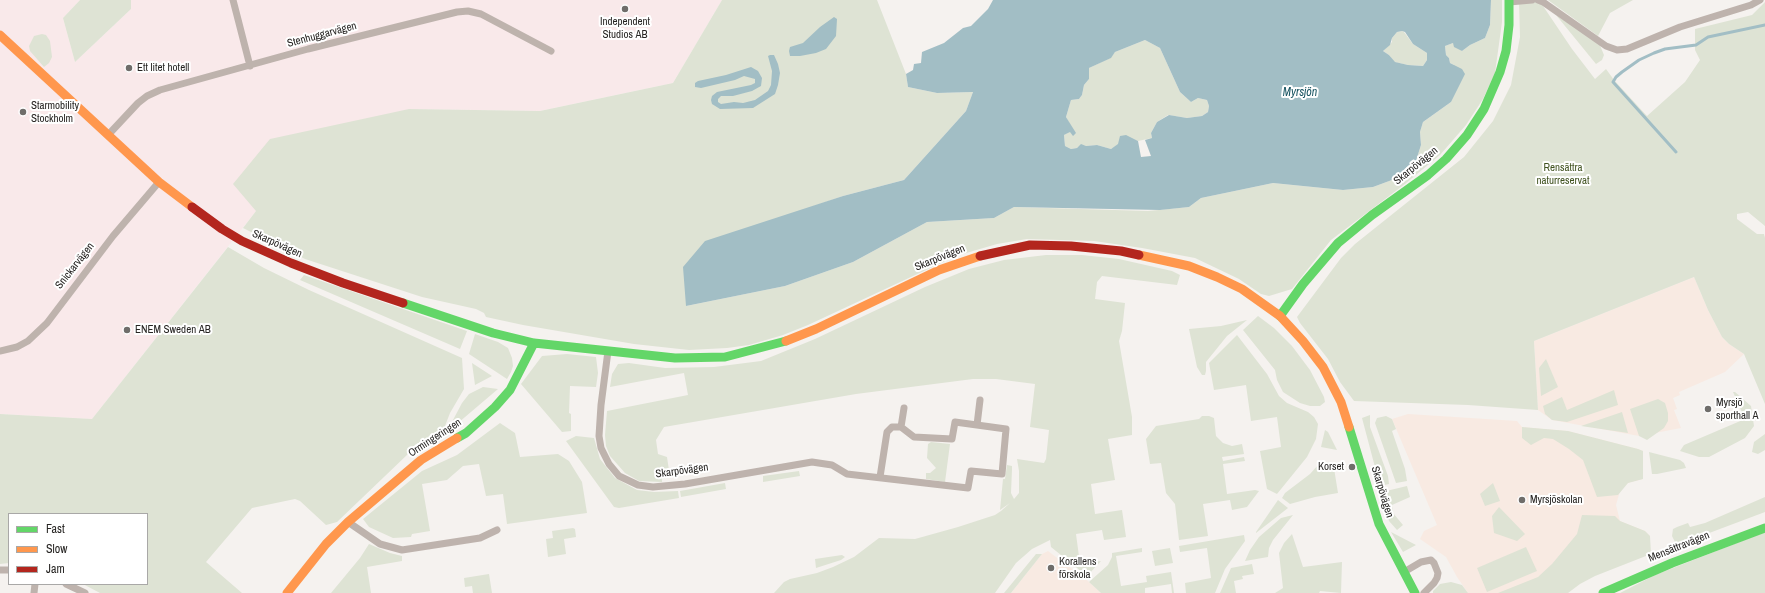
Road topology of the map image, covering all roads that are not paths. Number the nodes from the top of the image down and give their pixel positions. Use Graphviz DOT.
graph roads {
  1 [pos="233,0"];
  2 [pos="1532,0"];
  3 [pos="1538,0"];
  4 [pos="1760,0"];
  5 [pos="1509,1"];
  6 [pos="0,35"];
  7 [pos="551,51"];
  8 [pos="250,66"];
  9 [pos="109,134"];
  10 [pos="159,182"];
  11 [pos="1280,316"];
  12 [pos="534,343"];
  13 [pos="0,351"];
  14 [pos="608,351"];
  15 [pos="980,400"];
  16 [pos="904,408"];
  17 [pos="977,425"];
  18 [pos="901,427"];
  19 [pos="880,477"];
  20 [pos="348,522"];
  21 [pos="1765,528"];
  22 [pos="497,530"];
  23 [pos="1404,572"];
  24 [pos="68,585"];
  25 [pos="85,593"];
  26 [pos="287,593"];
  27 [pos="1415,593"];
  28 [pos="1424,593"];
  29 [pos="1603,593"];
  1 -- 8 [label="street"];
  2 -- 5 [label="street"];
  3 -- 4 [label="street"];
  5 -- 11 [label="street, Skarpövägen"];
  6 -- 9 [label="street, Skarpövägen"];
  7 -- 8 [label="street, Stenhuggarvägen"];
  8 -- 9 [label="street, Stenhuggarvägen"];
  9 -- 10 [label="street, Skarpövägen"];
  10 -- 12 [label="street, Skarpövägen"];
  10 -- 13 [label="street, Snickarvägen"];
  11 -- 14 [label="street, Skarpövägen"];
  11 -- 23 [label="street, Skarpövägen"];
  12 -- 14 [label="street, Skarpövägen"];
  12 -- 20 [label="street, Ormingeringen"];
  14 -- 19 [label="street, Skarpövägen"];
  15 -- 17 [label="street"];
  16 -- 18 [label="street"];
  17 -- 18 [label="street"];
  17 -- 19 [label="street, Skarpövägen"];
  18 -- 19 [label="street"];
  20 -- 22 [label="street"];
  20 -- 26 [label="street, Ormingeringen"];
  21 -- 29 [label="street, Mensättravägen"];
  23 -- 27 [label="street, Skarpövägen"];
  23 -- 28 [label="street"];
  24 -- 25 [label="street"];
}
